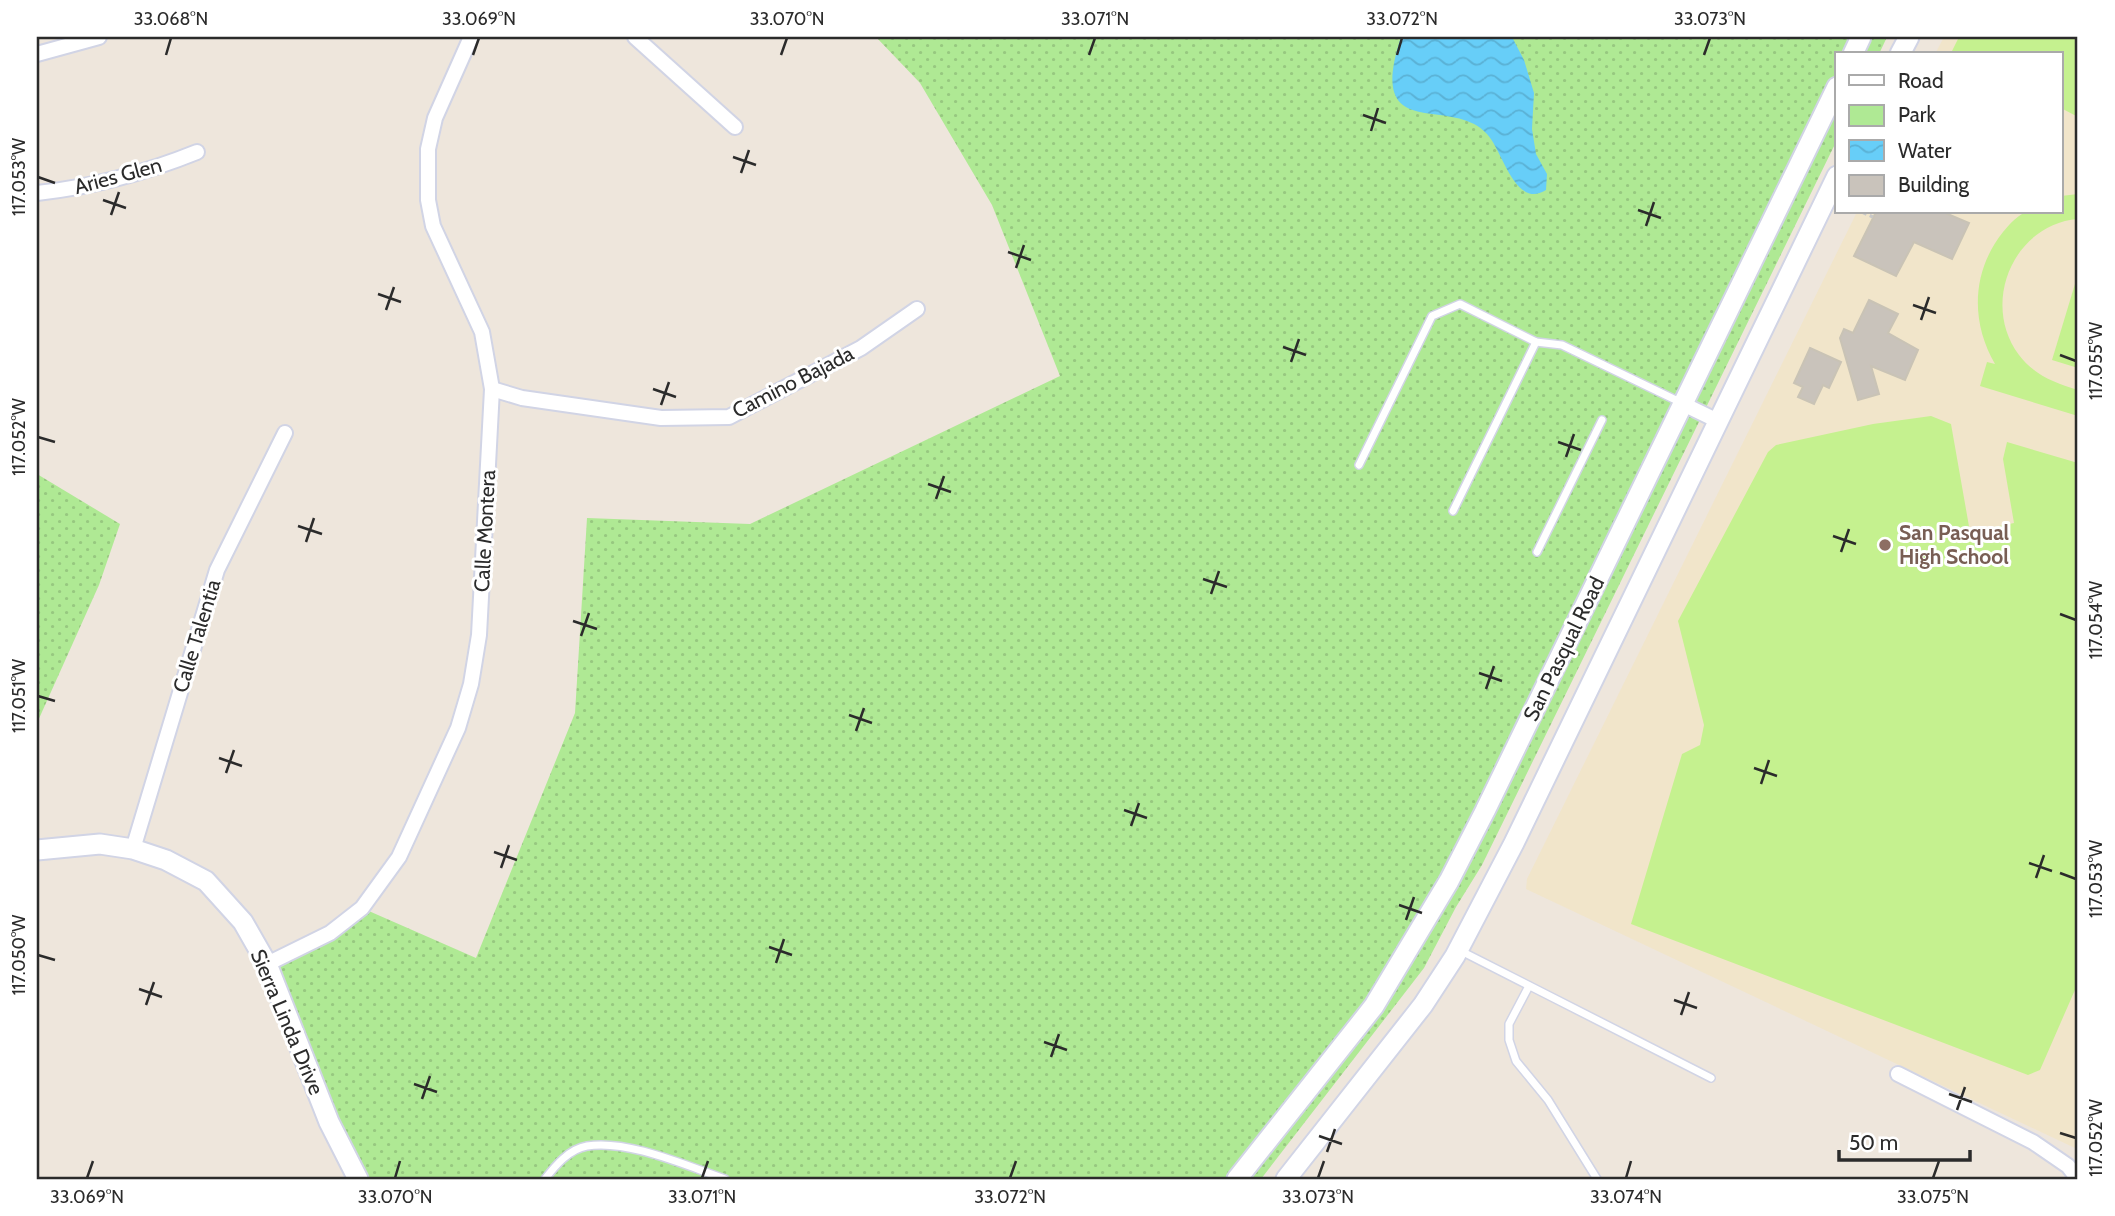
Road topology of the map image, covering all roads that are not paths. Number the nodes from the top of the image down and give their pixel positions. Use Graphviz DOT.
graph roads {
  1 [pos="99,37"];
  2 [pos="471,37"];
  3 [pos="635,37"];
  4 [pos="37,54"];
  5 [pos="1835,92"];
  6 [pos="735,127"];
  7 [pos="197,152"];
  8 [pos="1835,180"];
  9 [pos="37,193"];
  10 [pos="917,309"];
  11 [pos="1536,342"];
  12 [pos="492,389"];
  13 [pos="1683,404"];
  14 [pos="1602,420"];
  15 [pos="1718,421"];
  16 [pos="285,433"];
  17 [pos="1359,465"];
  18 [pos="1453,511"];
  19 [pos="1537,552"];
  20 [pos="133,849"];
  21 [pos="37,850"];
  22 [pos="1458,950"];
  23 [pos="267,964"];
  24 [pos="1529,986"];
  25 [pos="1898,1074"];
  26 [pos="1711,1078"];
  27 [pos="358,1179"];
  28 [pos="545,1179"];
  29 [pos="725,1179"];
  30 [pos="1237,1179"];
  31 [pos="1286,1179"];
  32 [pos="1597,1179"];
  33 [pos="2078,1179"];
  1 -- 4 [label="street"];
  2 -- 12 [label="street, Calle Montera"];
  3 -- 6 [label="street"];
  5 -- 13 [label="main road, San Pasqual Road"];
  7 -- 9 [label="street, Aries Glen"];
  8 -- 15 [label="main road, San Pasqual Road"];
  10 -- 12 [label="street, Camino Bajada"];
  11 -- 13 [label="lane"];
  11 -- 17 [label="lane"];
  11 -- 18 [label="lane"];
  12 -- 23 [label="street, Calle Montera"];
  13 -- 15 [label="street"];
  13 -- 30 [label="main road, San Pasqual Road"];
  14 -- 19 [label="lane"];
  15 -- 22 [label="main road, San Pasqual Road"];
  16 -- 20 [label="street, Calle Talentia"];
  20 -- 21 [label="main road, Sierra Linda Drive"];
  20 -- 23 [label="main road, Sierra Linda Drive"];
  22 -- 24 [label="lane"];
  22 -- 31 [label="main road, San Pasqual Road"];
  23 -- 27 [label="main road, Sierra Linda Drive"];
  24 -- 26 [label="lane"];
  24 -- 32 [label="lane"];
  25 -- 33 [label="street"];
  28 -- 29 [label="lane"];
}
